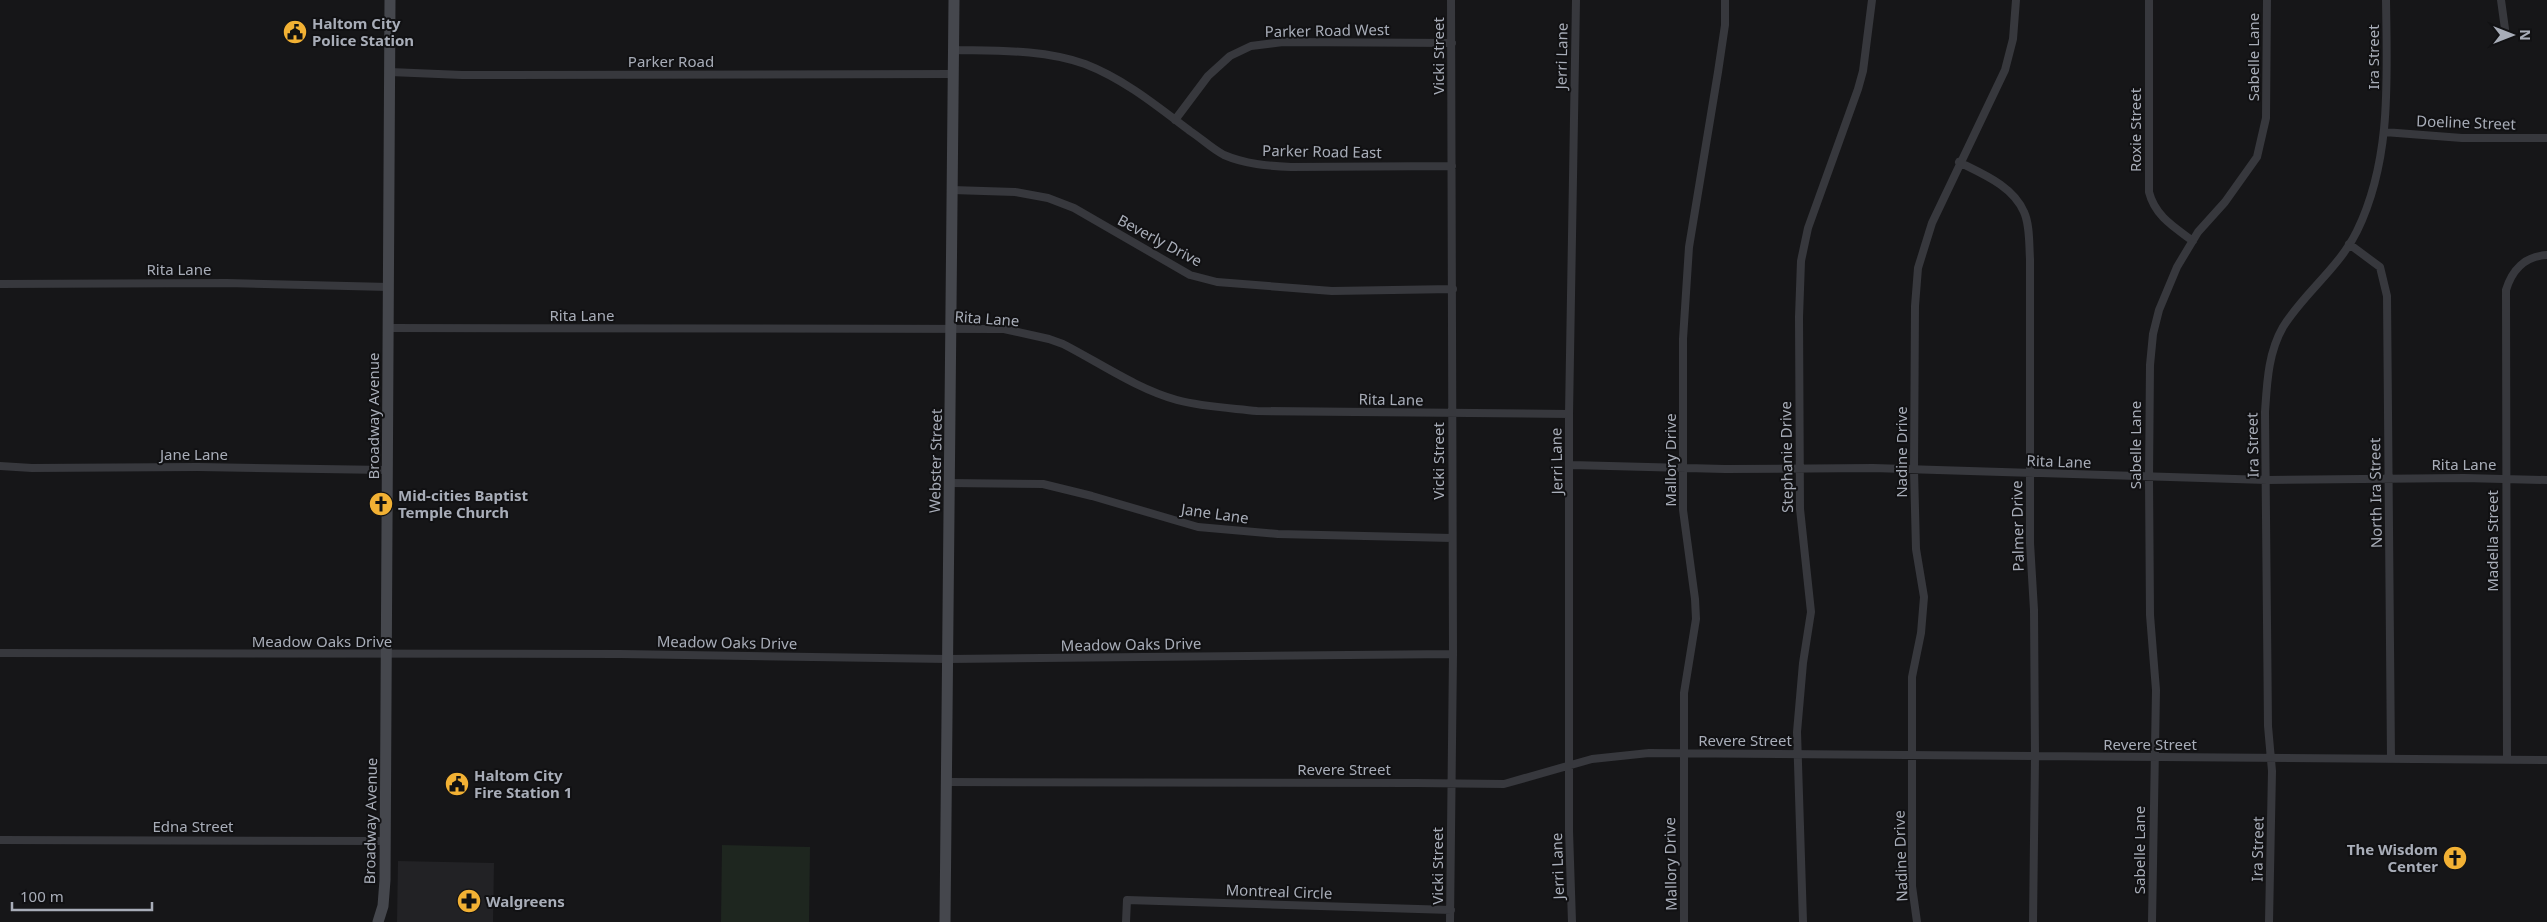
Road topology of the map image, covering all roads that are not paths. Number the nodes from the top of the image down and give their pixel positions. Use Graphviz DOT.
graph roads {
  1 [pos="390,0"];
  2 [pos="954,0"];
  3 [pos="1451,0"];
  4 [pos="1576,0"];
  5 [pos="1724,0"];
  6 [pos="1872,0"];
  7 [pos="2016,0"];
  8 [pos="2149,0"];
  9 [pos="2267,0"];
  10 [pos="2386,0"];
  11 [pos="2501,0"];
  12 [pos="2505,29"];
  13 [pos="1452,43"];
  14 [pos="953,50"];
  15 [pos="390,72"];
  16 [pos="953,74"];
  17 [pos="1175,120"];
  18 [pos="2384,132"];
  19 [pos="2547,138"];
  20 [pos="1959,162"];
  21 [pos="1452,166"];
  22 [pos="952,190"];
  23 [pos="2193,241"];
  24 [pos="2349,244"];
  25 [pos="2547,255"];
  26 [pos="0,284"];
  27 [pos="389,287"];
  28 [pos="1453,289"];
  29 [pos="388,328"];
  30 [pos="951,329"];
  31 [pos="1452,413"];
  32 [pos="1569,414"];
  33 [pos="1571,465"];
  34 [pos="0,466"];
  35 [pos="1684,468"];
  36 [pos="1800,469"];
  37 [pos="387,470"];
  38 [pos="1914,470"];
  39 [pos="2030,474"];
  40 [pos="2149,478"];
  41 [pos="2505,478"];
  42 [pos="2389,479"];
  43 [pos="2267,480"];
  44 [pos="2547,480"];
  45 [pos="949,483"];
  46 [pos="1452,538"];
  47 [pos="0,652"];
  48 [pos="1453,654"];
  49 [pos="386,655"];
  50 [pos="948,659"];
  51 [pos="1683,753"];
  52 [pos="1798,754"];
  53 [pos="1912,755"];
  54 [pos="2035,757"];
  55 [pos="2153,757"];
  56 [pos="2271,758"];
  57 [pos="2391,759"];
  58 [pos="2507,760"];
  59 [pos="2547,760"];
  60 [pos="1569,765"];
  61 [pos="947,782"];
  62 [pos="1450,784"];
  63 [pos="0,840"];
  64 [pos="385,841"];
  65 [pos="1451,910"];
  66 [pos="378,922"];
  67 [pos="946,922"];
  68 [pos="1126,922"];
  69 [pos="1450,922"];
  70 [pos="1572,922"];
  71 [pos="1684,922"];
  72 [pos="1803,922"];
  73 [pos="1917,922"];
  74 [pos="2033,922"];
  75 [pos="2152,922"];
  76 [pos="2269,922"];
  1 -- 15 [label="main road, Broadway Avenue"];
  2 -- 14 [label="main road, Webster Street"];
  3 -- 13 [label="street, Vicki Street"];
  4 -- 32 [label="street, Jerri Lane"];
  5 -- 35 [label="street, Mallory Drive"];
  6 -- 36 [label="street, Stephanie Drive"];
  7 -- 20 [label="street, Nadine Drive"];
  8 -- 23 [label="street, Roxie Street"];
  9 -- 23 [label="street, Sabelle Lane"];
  10 -- 18 [label="street, Ira Street"];
  11 -- 12 [label="street"];
  13 -- 17 [label="street, Parker Road West"];
  13 -- 21 [label="street, Vicki Street"];
  14 -- 16 [label="main road, Webster Street"];
  14 -- 17 [label="street"];
  15 -- 16 [label="street, Parker Road"];
  15 -- 27 [label="main road, Broadway Avenue"];
  16 -- 22 [label="main road, Webster Street"];
  17 -- 21 [label="street, Parker Road East"];
  18 -- 19 [label="street, Doeline Street"];
  18 -- 24 [label="street, Ira Street"];
  20 -- 38 [label="street, Nadine Drive"];
  20 -- 39 [label="street, Palmer Drive"];
  21 -- 28 [label="street, Vicki Street"];
  22 -- 28 [label="street, Beverly Drive"];
  22 -- 30 [label="main road, Webster Street"];
  23 -- 40 [label="street, Sabelle Lane"];
  24 -- 42 [label="street, North Ira Street"];
  24 -- 43 [label="street, Ira Street"];
  25 -- 41 [label="street, Madella Street"];
  26 -- 27 [label="street, Rita Lane"];
  27 -- 29 [label="main road, Broadway Avenue"];
  28 -- 31 [label="street, Vicki Street"];
  29 -- 30 [label="street, Rita Lane"];
  29 -- 37 [label="main road, Broadway Avenue"];
  30 -- 31 [label="street, Rita Lane"];
  30 -- 45 [label="main road, Webster Street"];
  31 -- 32 [label="street, Rita Lane"];
  31 -- 46 [label="street, Vicki Street"];
  32 -- 33 [label="street, Jerri Lane"];
  33 -- 35 [label="street, Rita Lane"];
  33 -- 60 [label="street, Jerri Lane"];
  34 -- 37 [label="street, Jane Lane"];
  35 -- 36 [label="street, Rita Lane"];
  35 -- 51 [label="street, Mallory Drive"];
  36 -- 38 [label="street, Rita Lane"];
  36 -- 52 [label="street, Stephanie Drive"];
  37 -- 49 [label="main road, Broadway Avenue"];
  38 -- 39 [label="street, Rita Lane"];
  38 -- 53 [label="street, Nadine Drive"];
  39 -- 40 [label="street, Rita Lane"];
  39 -- 54 [label="street, Palmer Drive"];
  40 -- 43 [label="street, Rita Lane"];
  40 -- 55 [label="street, Sabelle Lane"];
  41 -- 42 [label="street, Rita Lane"];
  41 -- 44 [label="street, Rita Lane"];
  41 -- 58 [label="street, Madella Street"];
  42 -- 43 [label="street, Rita Lane"];
  42 -- 57 [label="street, North Ira Street"];
  43 -- 56 [label="street, Ira Street"];
  45 -- 46 [label="street, Jane Lane"];
  45 -- 50 [label="main road, Webster Street"];
  46 -- 48 [label="street, Vicki Street"];
  47 -- 49 [label="street, Meadow Oaks Drive"];
  48 -- 50 [label="street, Meadow Oaks Drive"];
  48 -- 62 [label="street, Vicki Street"];
  49 -- 50 [label="street, Meadow Oaks Drive"];
  49 -- 64 [label="main road, Broadway Avenue"];
  50 -- 61 [label="main road, Webster Street"];
  51 -- 52 [label="street, Revere Street"];
  51 -- 60 [label="street, Revere Street"];
  51 -- 71 [label="street, Mallory Drive"];
  52 -- 53 [label="street, Revere Street"];
  52 -- 72 [label="street, Stephanie Drive"];
  53 -- 54 [label="street, Revere Street"];
  53 -- 73 [label="street, Nadine Drive"];
  54 -- 55 [label="street, Revere Street"];
  54 -- 74 [label="street, Palmer Drive"];
  55 -- 56 [label="street, Revere Street"];
  55 -- 75 [label="street, Sabelle Lane"];
  56 -- 57 [label="street, Revere Street"];
  56 -- 76 [label="street, Ira Street"];
  57 -- 58 [label="street, Revere Street"];
  58 -- 59 [label="street, Revere Street"];
  60 -- 62 [label="street, Revere Street"];
  60 -- 70 [label="street, Jerri Lane"];
  61 -- 62 [label="street, Revere Street"];
  61 -- 67 [label="main road, Webster Street"];
  62 -- 65 [label="street, Vicki Street"];
  63 -- 64 [label="street, Edna Street"];
  64 -- 66 [label="main road, Broadway Avenue"];
  65 -- 68 [label="street, Montreal Circle"];
  65 -- 69 [label="street, Vicki Street"];
}
